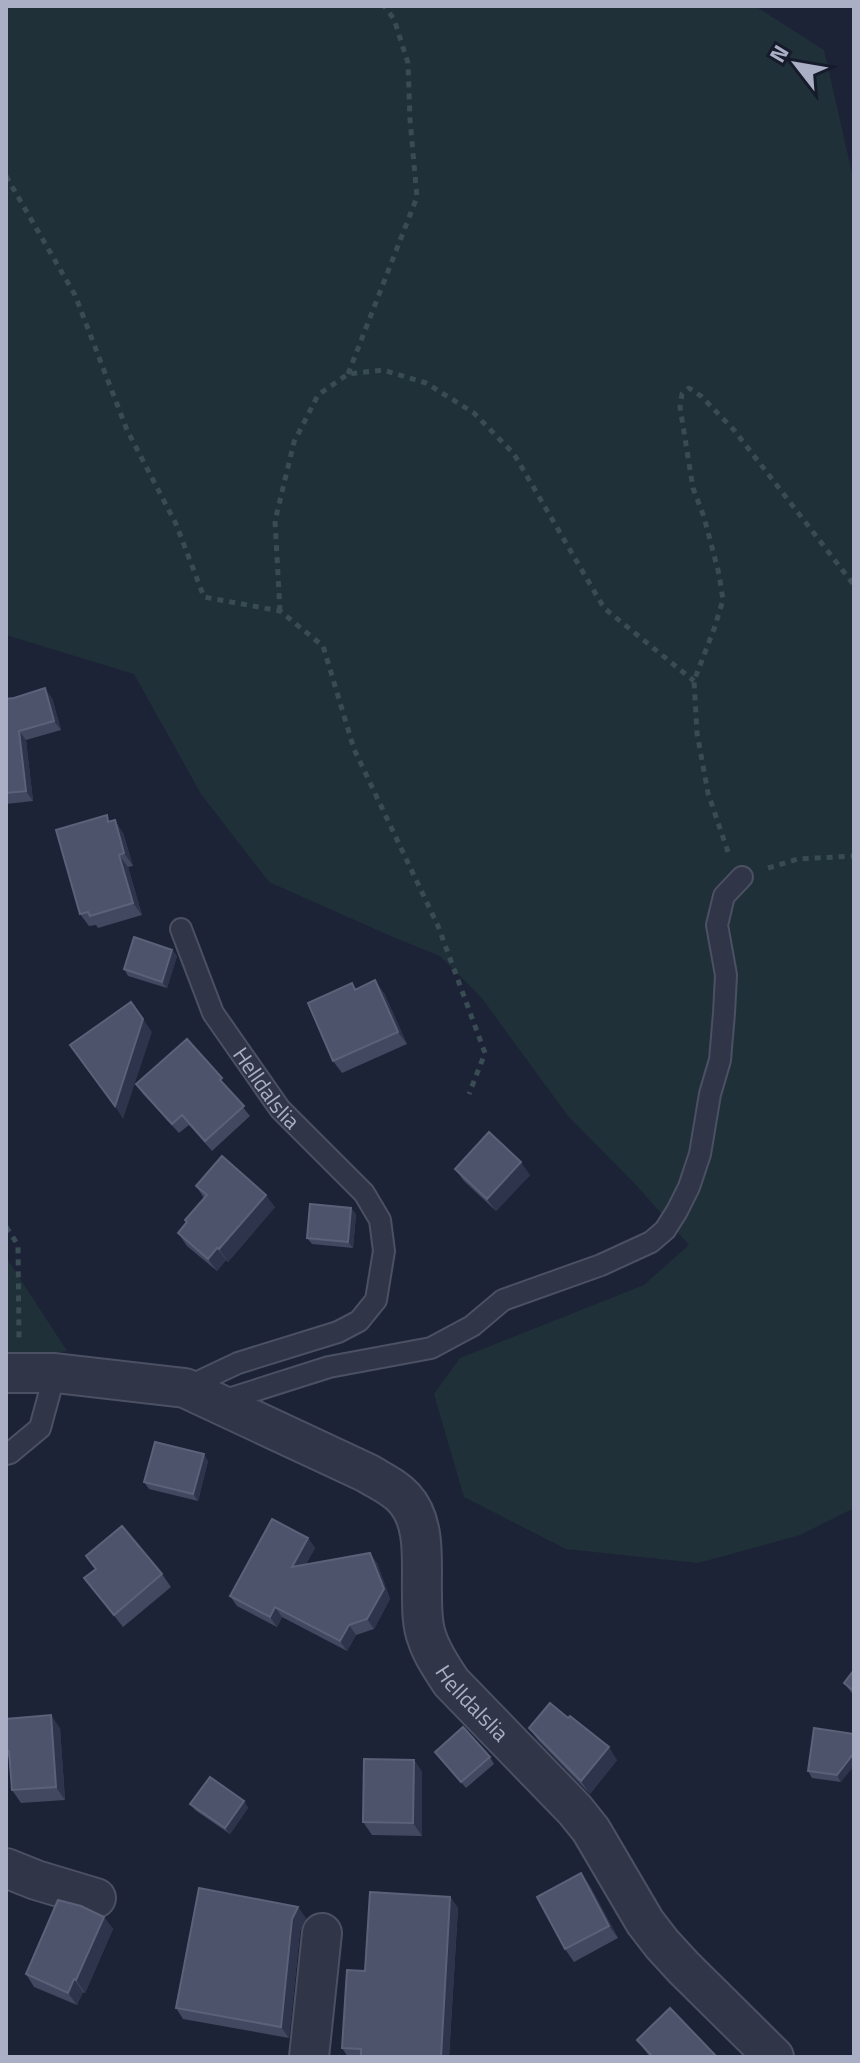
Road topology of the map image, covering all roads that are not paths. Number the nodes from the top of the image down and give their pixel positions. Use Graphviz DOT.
graph roads {
  1 [pos="742,877"];
  2 [pos="181,929"];
  3 [pos="27,1373"];
  4 [pos="201,1395"];
  5 [pos="6,1454"];
  6 [pos="6,1868"];
  7 [pos="96,1898"];
  8 [pos="322,1933"];
  9 [pos="309,2057"];
  10 [pos="774,2057"];
  1 -- 4 [label="lane"];
  2 -- 4 [label="lane, Helldalslia"];
  3 -- 4 [label="street, Helldalslia"];
  3 -- 5 [label="lane"];
  4 -- 10 [label="street, Helldalslia"];
  6 -- 7 [label="street"];
  8 -- 9 [label="street"];
}
